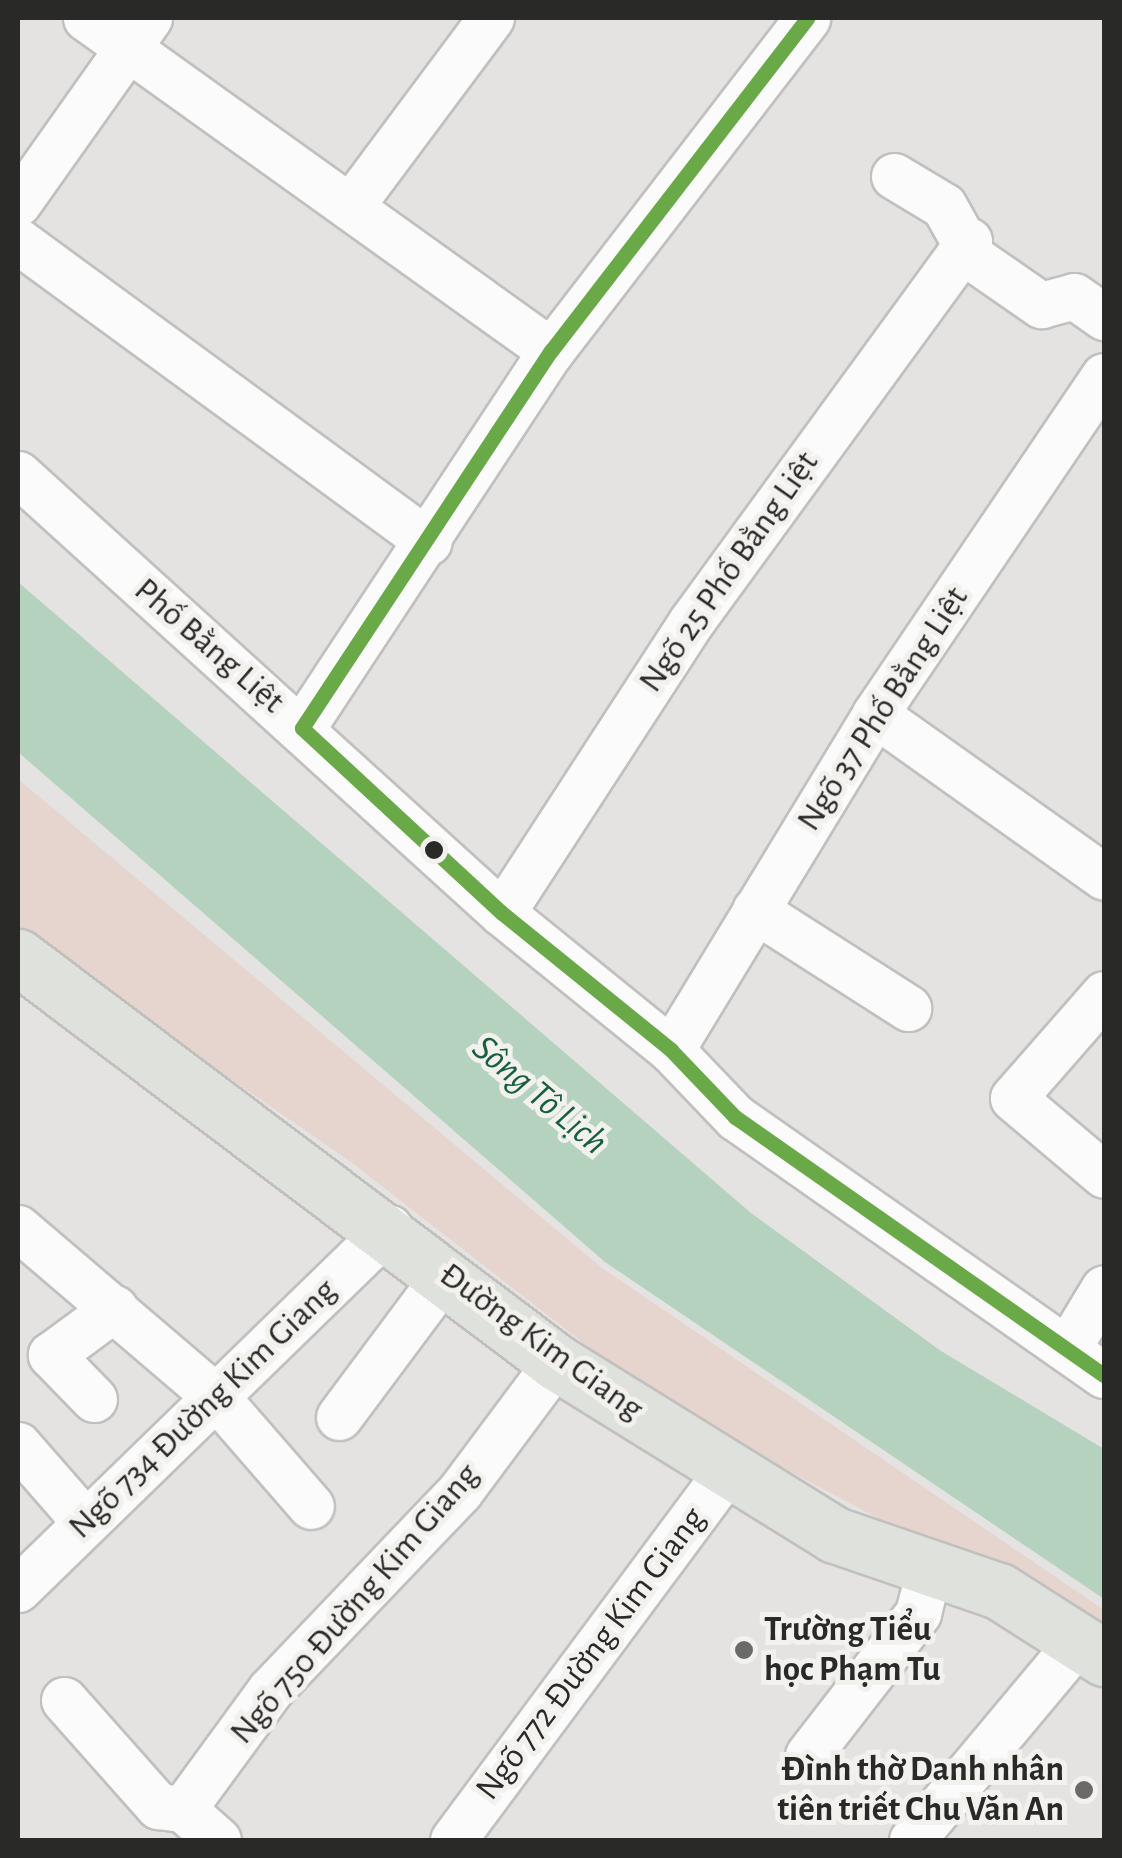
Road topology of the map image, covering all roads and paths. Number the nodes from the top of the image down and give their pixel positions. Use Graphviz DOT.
graph roads {
  1 [pos="86,18"];
  2 [pos="491,18"];
  3 [pos="807,18"];
  4 [pos="138,32"];
  5 [pos="894,176"];
  6 [pos="18,202"];
  7 [pos="350,207"];
  8 [pos="18,241"];
  9 [pos="968,241"];
  10 [pos="1104,317"];
  11 [pos="552,351"];
  12 [pos="1104,376"];
  13 [pos="18,474"];
  14 [pos="429,542"];
  15 [pos="875,714"];
  16 [pos="302,728"];
  17 [pos="1104,877"];
  18 [pos="755,910"];
  19 [pos="502,913"];
  20 [pos="18,956"];
  21 [pos="1104,994"];
  22 [pos="908,1008"];
  23 [pos="671,1050"];
  24 [pos="1104,1175"];
  25 [pos="18,1228"];
  26 [pos="389,1228"];
  27 [pos="445,1275"];
  28 [pos="1104,1288"];
  29 [pos="115,1308"];
  30 [pos="1067,1349"];
  31 [pos="556,1362"];
  32 [pos="1104,1375"];
  33 [pos="94,1398"];
  34 [pos="217,1398"];
  35 [pos="338,1417"];
  36 [pos="18,1446"];
  37 [pos="730,1467"];
  38 [pos="311,1506"];
  39 [pos="86,1523"];
  40 [pos="928,1574"];
  41 [pos="18,1590"];
  42 [pos="1093,1648"];
  43 [pos="64,1700"];
  44 [pos="808,1755"];
  45 [pos="182,1808"];
  46 [pos="218,1840"];
  47 [pos="453,1840"];
  48 [pos="912,1840"];
  1 -- 4 [label="street"];
  2 -- 7 [label="street"];
  3 -- 11 [label="street"];
  4 -- 6 [label="street"];
  4 -- 7 [label="street"];
  5 -- 9 [label="street"];
  7 -- 11 [label="street"];
  8 -- 14 [label="street"];
  9 -- 10 [label="street"];
  9 -- 19 [label="street, Ngõ 25 Phố Bằng Liệt"];
  11 -- 14 [label="street"];
  12 -- 15 [label="street, Ngõ 37 Phố Bằng Liệt"];
  13 -- 16 [label="street, Phố Bằng Liệt"];
  14 -- 16 [label="street"];
  15 -- 17 [label="street"];
  15 -- 18 [label="street, Ngõ 37 Phố Bằng Liệt"];
  16 -- 19 [label="street, Phố Bằng Liệt"];
  18 -- 22 [label="street"];
  18 -- 23 [label="street, Ngõ 37 Phố Bằng Liệt"];
  19 -- 23 [label="street, Phố Bằng Liệt"];
  20 -- 26 [label="main road, Đường Kim Giang"];
  21 -- 24 [label="street"];
  23 -- 30 [label="street, Phố Bằng Liệt"];
  25 -- 29 [label="street"];
  26 -- 27 [label="main road, Đường Kim Giang"];
  26 -- 34 [label="street, Ngõ 734 Đường Kim Giang"];
  27 -- 31 [label="main road, Đường Kim Giang"];
  27 -- 35 [label="street"];
  28 -- 30 [label="street"];
  29 -- 33 [label="street"];
  29 -- 34 [label="street"];
  30 -- 32 [label="street, Phố Bằng Liệt"];
  31 -- 37 [label="main road, Đường Kim Giang"];
  31 -- 45 [label="street, Ngõ 750 Đường Kim Giang"];
  34 -- 38 [label="street"];
  34 -- 39 [label="street, Ngõ 734 Đường Kim Giang"];
  36 -- 39 [label="street"];
  37 -- 40 [label="main road, Đường Kim Giang"];
  37 -- 47 [label="street, Ngõ 772 Đường Kim Giang"];
  39 -- 41 [label="street, Ngõ 734 Đường Kim Giang"];
  40 -- 42 [label="main road, Đường Kim Giang"];
  40 -- 44 [label="street"];
  42 -- 48 [label="street"];
  43 -- 45 [label="street"];
  45 -- 46 [label="street"];
}
